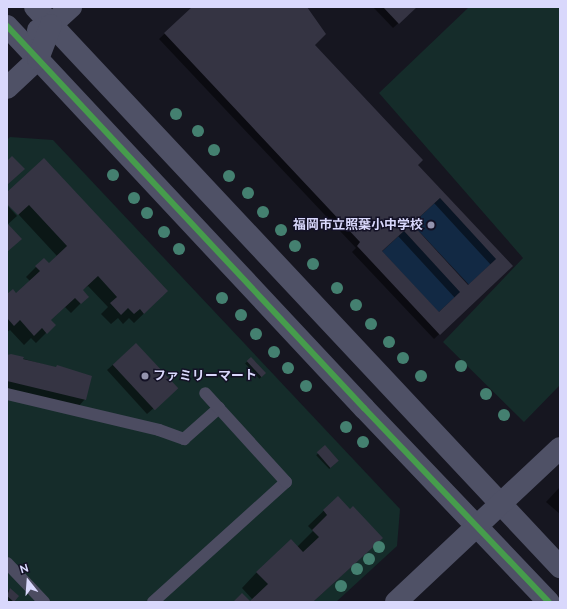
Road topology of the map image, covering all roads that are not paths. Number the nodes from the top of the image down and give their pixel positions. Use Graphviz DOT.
graph roads {
  1 [pos="34,7"];
  2 [pos="71,7"];
  3 [pos="52,25"];
  4 [pos="10,36"];
  5 [pos="38,59"];
  6 [pos="7,88"];
  7 [pos="205,393"];
  8 [pos="7,394"];
  9 [pos="219,408"];
  10 [pos="560,448"];
  11 [pos="501,502"];
  12 [pos="477,525"];
  13 [pos="7,563"];
  14 [pos="560,567"];
  15 [pos="44,602"];
  16 [pos="153,602"];
  17 [pos="396,602"];
  18 [pos="549,602"];
  1 -- 3 [label="street"];
  2 -- 3 [label="street"];
  3 -- 4 [label="street"];
  3 -- 5 [label="street"];
  3 -- 11 [label="street"];
  4 -- 5 [label="street"];
  5 -- 6 [label="street"];
  5 -- 12 [label="street"];
  7 -- 9 [label="lane"];
  8 -- 9 [label="lane"];
  9 -- 16 [label="lane"];
  10 -- 11 [label="street"];
  11 -- 12 [label="street"];
  11 -- 14 [label="street"];
  12 -- 17 [label="street"];
  12 -- 18 [label="street"];
  13 -- 15 [label="lane"];
}
